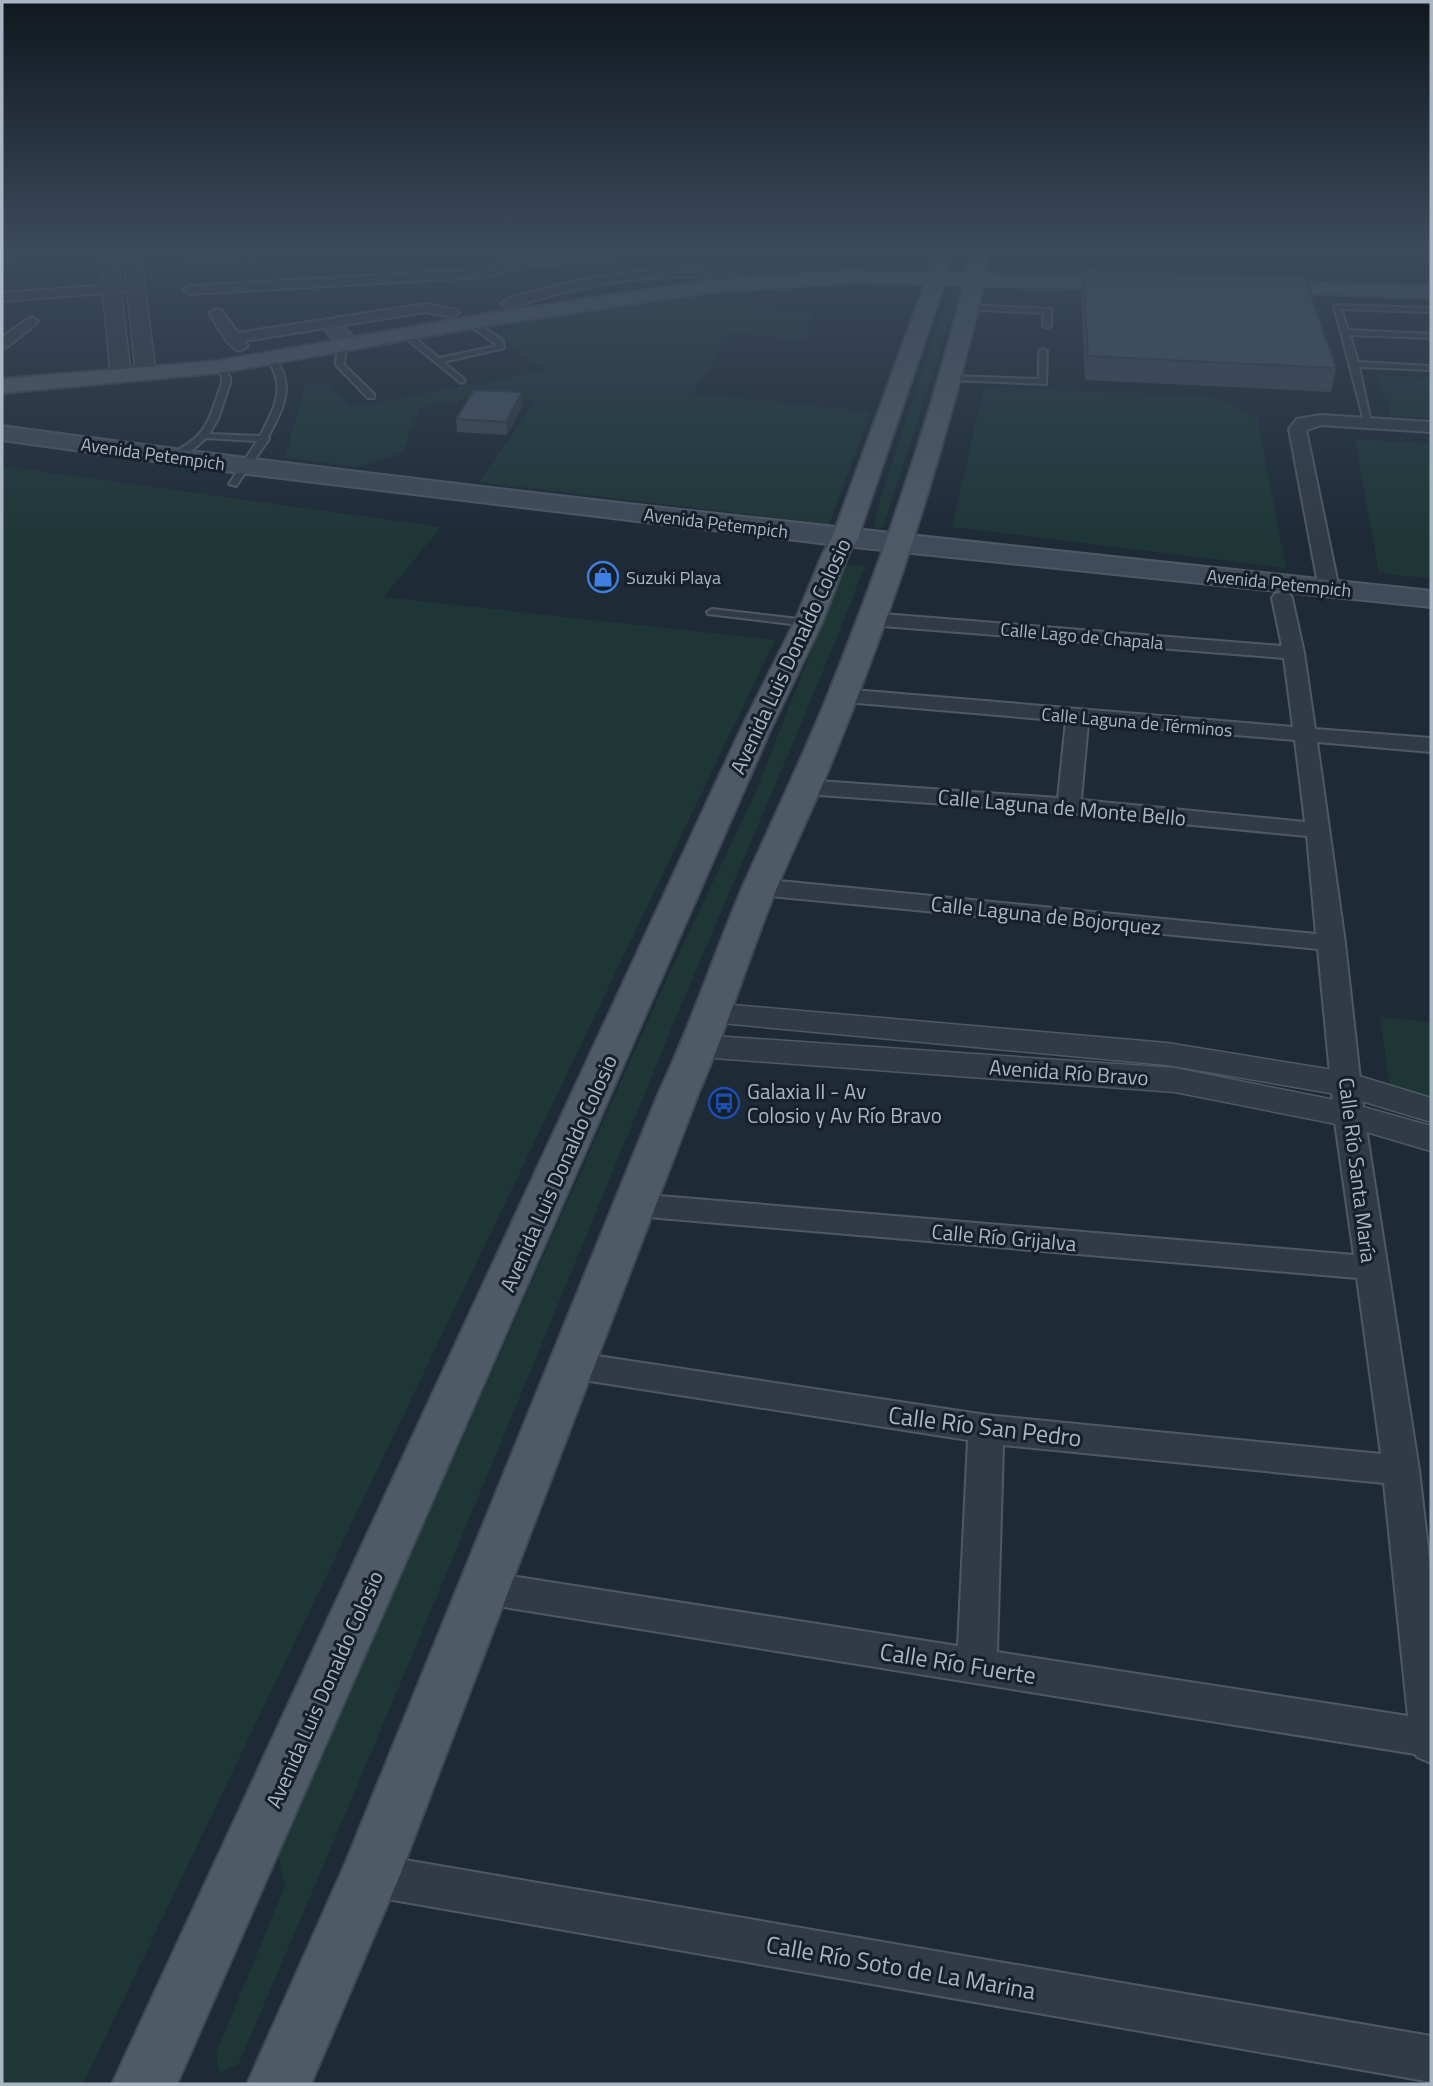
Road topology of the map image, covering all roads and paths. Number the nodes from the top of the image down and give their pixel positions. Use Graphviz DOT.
graph roads {
  1 [pos="117,347"];
  2 [pos="143,347"];
  3 [pos="217,347"];
  4 [pos="310,347"];
  5 [pos="341,347"];
  6 [pos="421,347"];
  7 [pos="500,347"];
  8 [pos="910,347"];
  9 [pos="958,347"];
  10 [pos="1349,347"];
  11 [pos="1043,351"];
  12 [pos="270,359"];
  13 [pos="437,361"];
  14 [pos="1354,364"];
  15 [pos="145,367"];
  16 [pos="218,367"];
  17 [pos="1431,368"];
  18 [pos="120,370"];
  19 [pos="2,373"];
  20 [pos="951,378"];
  21 [pos="461,381"];
  22 [pos="2,386"];
  23 [pos="371,396"];
  24 [pos="1369,425"];
  25 [pos="1431,428"];
  26 [pos="2,433"];
  27 [pos="206,436"];
  28 [pos="265,439"];
  29 [pos="2,452"];
  30 [pos="171,457"];
  31 [pos="240,476"];
  32 [pos="841,546"];
  33 [pos="896,549"];
  34 [pos="1329,589"];
  35 [pos="1282,598"];
  36 [pos="1431,599"];
  37 [pos="712,612"];
  38 [pos="1431,615"];
  39 [pos="870,619"];
  40 [pos="808,623"];
  41 [pos="1294,653"];
  42 [pos="842,696"];
  43 [pos="1077,717"];
  44 [pos="1304,736"];
  45 [pos="1431,745"];
  46 [pos="805,787"];
  47 [pos="1069,806"];
  48 [pos="1318,830"];
  49 [pos="760,887"];
  50 [pos="1332,943"];
  51 [pos="706,1030"];
  52 [pos="1348,1100"];
  53 [pos="1431,1110"];
  54 [pos="1431,1139"];
  55 [pos="636,1205"];
  56 [pos="1371,1268"];
  57 [pos="571,1365"];
  58 [pos="986,1429"];
  59 [pos="1401,1470"];
  60 [pos="485,1588"];
  61 [pos="977,1666"];
  62 [pos="1431,1738"];
  63 [pos="1431,1744"];
  64 [pos="370,1875"];
  65 [pos="1431,2059"];
  66 [pos="144,2084"];
  67 [pos="279,2084"];
  1 -- 18 [label="street"];
  2 -- 15 [label="street"];
  3 -- 15 [label="main road"];
  4 -- 12 [label="main road"];
  5 -- 23 [label="lane"];
  6 -- 13 [label="lane"];
  7 -- 13 [label="lane"];
  8 -- 32 [label="main road, Avenida Luis Donaldo Colosio"];
  9 -- 20 [label="main road"];
  10 -- 14 [label="lane"];
  11 -- 20 [label="lane"];
  12 -- 16 [label="main road"];
  12 -- 28 [label="lane"];
  13 -- 21 [label="lane"];
  14 -- 17 [label="lane"];
  14 -- 24 [label="lane"];
  15 -- 16 [label="main road"];
  15 -- 18 [label="main road"];
  16 -- 27 [label="lane"];
  18 -- 19 [label="main road"];
  18 -- 22 [label="main road"];
  20 -- 33 [label="main road"];
  24 -- 25 [label="street"];
  24 -- 34 [label="street"];
  26 -- 30 [label="main road, Avenida Petempich"];
  27 -- 28 [label="lane"];
  27 -- 30 [label="lane"];
  28 -- 31 [label="lane"];
  29 -- 31 [label="main road, Avenida Petempich"];
  30 -- 31 [label="main road, Avenida Petempich"];
  31 -- 32 [label="main road, Avenida Petempich"];
  32 -- 33 [label="main road, Avenida Petempich"];
  32 -- 40 [label="main road, Avenida Luis Donaldo Colosio"];
  33 -- 34 [label="main road, Avenida Petempich"];
  33 -- 35 [label="main road, Avenida Petempich"];
  33 -- 39 [label="main road"];
  34 -- 36 [label="main road, Avenida Petempich"];
  35 -- 38 [label="main road, Avenida Petempich"];
  35 -- 41 [label="street, Calle Río Santa María"];
  37 -- 40 [label="lane"];
  39 -- 41 [label="street, Calle Lago de Chapala"];
  39 -- 42 [label="main road"];
  40 -- 66 [label="main road, Avenida Luis Donaldo Colosio"];
  41 -- 44 [label="street, Calle Río Santa María"];
  42 -- 43 [label="street, Calle Laguna de Términos"];
  42 -- 46 [label="main road"];
  43 -- 44 [label="street, Calle Laguna de Términos"];
  43 -- 47 [label="street"];
  44 -- 45 [label="street, Calle Laguna de Términos"];
  44 -- 48 [label="street, Calle Río Santa María"];
  46 -- 47 [label="street, Calle Laguna de Monte Bello"];
  46 -- 49 [label="main road"];
  47 -- 48 [label="street, Calle Laguna de Monte Bello"];
  48 -- 50 [label="street, Calle Río Santa María"];
  49 -- 50 [label="street, Calle Laguna de Bojorquez"];
  49 -- 51 [label="main road"];
  50 -- 52 [label="street, Calle Río Santa María"];
  51 -- 52 [label="street, Avenida Río Bravo"];
  51 -- 55 [label="main road"];
  52 -- 53 [label="street, Avenida Río Bravo"];
  52 -- 54 [label="street, Avenida Río Bravo"];
  52 -- 56 [label="street, Calle Río Santa María"];
  55 -- 56 [label="street, Calle Río Grijalva"];
  55 -- 57 [label="main road"];
  56 -- 59 [label="street, Calle Río Santa María"];
  57 -- 58 [label="street, Calle Río San Pedro"];
  57 -- 60 [label="main road"];
  58 -- 59 [label="street, Calle Río San Pedro"];
  58 -- 61 [label="street"];
  59 -- 62 [label="street, Calle Río Santa María"];
  60 -- 61 [label="street, Calle Río Fuerte"];
  60 -- 64 [label="main road"];
  61 -- 62 [label="street, Calle Río Fuerte"];
  62 -- 63 [label="street, Calle Río Santa María"];
  64 -- 65 [label="street, Calle Río Soto de La Marina"];
  64 -- 67 [label="main road"];
}
